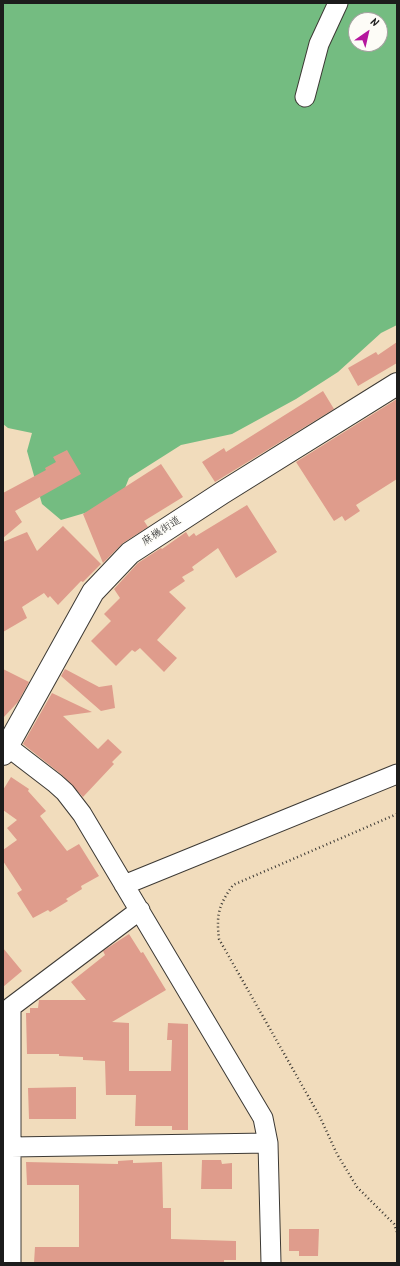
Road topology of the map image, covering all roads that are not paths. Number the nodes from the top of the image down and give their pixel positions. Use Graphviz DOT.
graph roads {
  1 [pos="338,3"];
  2 [pos="305,97"];
  3 [pos="397,384"];
  4 [pos="4,748"];
  5 [pos="397,774"];
  6 [pos="124,885"];
  7 [pos="140,910"];
  8 [pos="268,1143"];
  9 [pos="11,1147"];
  10 [pos="11,1263"];
  11 [pos="271,1263"];
  1 -- 2 [label="street"];
  3 -- 4 [label="street, 麻機街道"];
  4 -- 6 [label="street"];
  5 -- 6 [label="street"];
  6 -- 7 [label="street"];
  7 -- 8 [label="street"];
  7 -- 9 [label="street"];
  8 -- 9 [label="street"];
  8 -- 11 [label="street"];
  9 -- 10 [label="street"];
}
